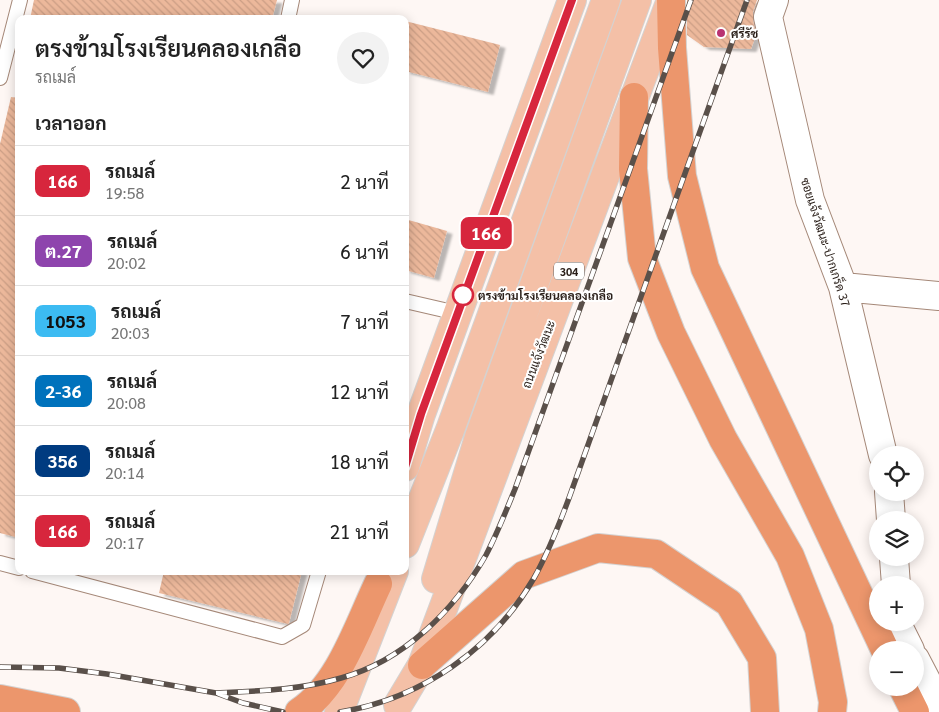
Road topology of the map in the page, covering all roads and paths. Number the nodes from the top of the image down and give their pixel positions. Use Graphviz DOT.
graph roads {
  1 [pos="20,0"];
  2 [pos="292,0"];
  3 [pos="572,0"];
  4 [pos="671,0"];
  5 [pos="774,0"];
  6 [pos="606,1"];
  7 [pos="633,10"];
  8 [pos="16,15"];
  9 [pos="289,15"];
  10 [pos="15,20"];
  11 [pos="0,78"];
  12 [pos="634,97"];
  13 [pos="843,287"];
  14 [pos="939,296"];
  15 [pos="409,301"];
  16 [pos="457,313"];
  17 [pos="881,446"];
  18 [pos="409,454"];
  19 [pos="409,534"];
  20 [pos="0,563"];
  21 [pos="15,567"];
  22 [pos="47,575"];
  23 [pos="318,575"];
  24 [pos="385,576"];
  25 [pos="881,641"];
  26 [pos="422,665"];
  27 [pos="924,676"];
  28 [pos="907,696"];
  29 [pos="0,699"];
  30 [pos="939,705"];
  31 [pos="397,708"];
  32 [pos="66,712"];
  33 [pos="299,712"];
  34 [pos="339,712"];
  35 [pos="765,712"];
  36 [pos="832,712"];
  37 [pos="915,712"];
  1 -- 8 [label="lane"];
  2 -- 9 [label="lane"];
  3 -- 16 [label="main road"];
  4 -- 12 [label="main road, ถนนแจ้งวัฒนะ / 304"];
  4 -- 25 [label="highway"];
  5 -- 13 [label="street, ซอยแจ้งวัฒนะ-ปากเกร็ด 37"];
  6 -- 19 [label="main road"];
  7 -- 31 [label="main road, ถนนแจ้งวัฒนะ"];
  10 -- 11 [label="lane"];
  12 -- 26 [label="main road, ถนนแจ้งวัฒนะ / 304"];
  12 -- 36 [label="highway"];
  13 -- 14 [label="street"];
  13 -- 17 [label="street, ซอยแจ้งวัฒนะ-ปากเกร็ด 37"];
  15 -- 16 [label="lane"];
  16 -- 18 [label="main road"];
  20 -- 21 [label="lane"];
  22 -- 23 [label="lane"];
  24 -- 33 [label="highway"];
  24 -- 34 [label="main road"];
  26 -- 31 [label="main road, ถนนแจ้งวัฒนะ / 304"];
  26 -- 35 [label="highway"];
  27 -- 30 [label="street"];
  28 -- 37 [label="highway"];
  29 -- 32 [label="highway"];
}
